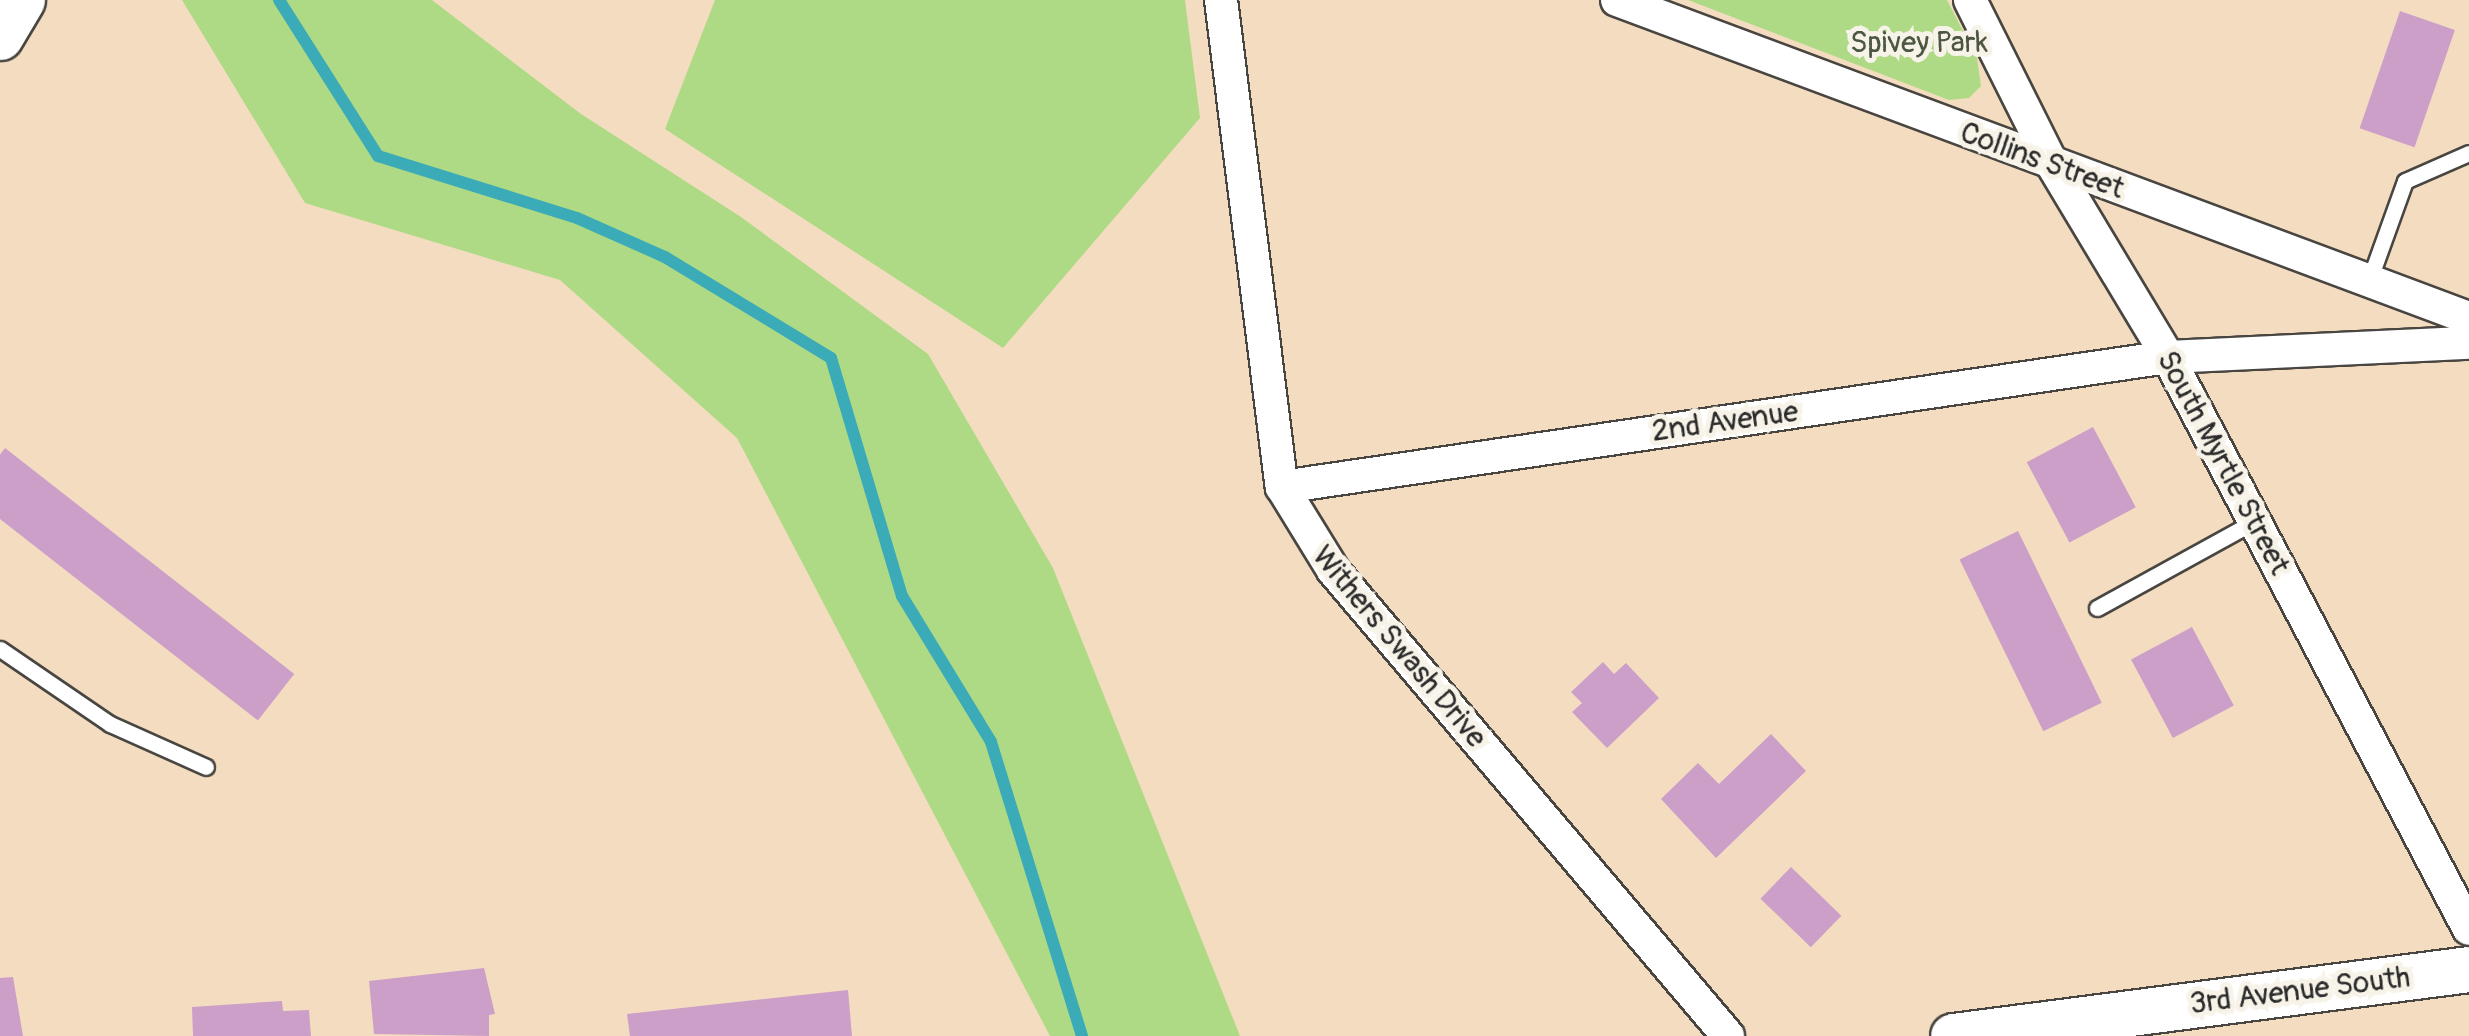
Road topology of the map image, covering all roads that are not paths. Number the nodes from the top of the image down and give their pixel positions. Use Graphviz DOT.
graph roads {
  1 [pos="22,0"];
  2 [pos="1220,0"];
  3 [pos="1617,0"];
  4 [pos="1970,0"];
  5 [pos="0,38"];
  6 [pos="2469,153"];
  7 [pos="2052,164"];
  8 [pos="2369,281"];
  9 [pos="2469,318"];
  10 [pos="2469,343"];
  11 [pos="2168,358"];
  12 [pos="1282,486"];
  13 [pos="2255,521"];
  14 [pos="2097,608"];
  15 [pos="0,649"];
  16 [pos="206,767"];
  17 [pos="2469,929"];
  18 [pos="2469,970"];
  19 [pos="1728,1036"];
  20 [pos="1953,1036"];
  1 -- 5 [label="main road"];
  2 -- 12 [label="street, Withers Swash Drive"];
  3 -- 7 [label="street, Collins Street"];
  4 -- 7 [label="street, South Myrtle Street"];
  6 -- 8 [label="lane"];
  7 -- 8 [label="street, Collins Street"];
  7 -- 11 [label="street, South Myrtle Street"];
  8 -- 9 [label="street, Collins Street"];
  10 -- 11 [label="street, 2nd Avenue"];
  11 -- 12 [label="street, 2nd Avenue"];
  11 -- 13 [label="street, South Myrtle Street"];
  12 -- 19 [label="street, Withers Swash Drive"];
  13 -- 14 [label="lane"];
  13 -- 17 [label="street, South Myrtle Street"];
  15 -- 16 [label="lane"];
  18 -- 20 [label="main road, 3rd Avenue South"];
}
